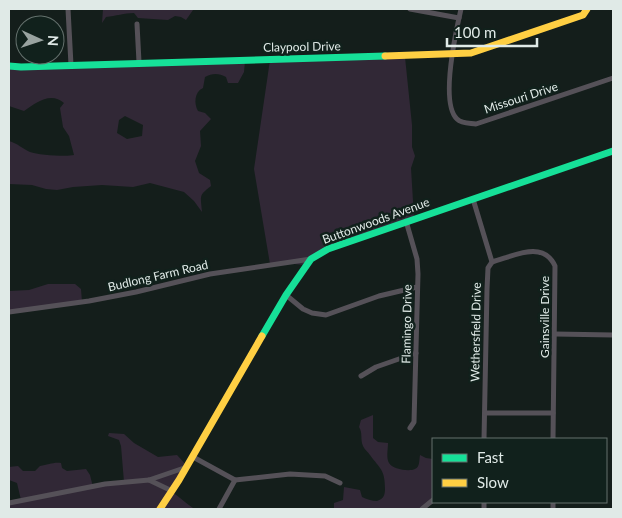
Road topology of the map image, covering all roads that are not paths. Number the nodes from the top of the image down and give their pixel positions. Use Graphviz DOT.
graph roads {
  1 [pos="68,9"];
  2 [pos="410,9"];
  3 [pos="461,9"];
  4 [pos="587,9"];
  5 [pos="459,18"];
  6 [pos="137,24"];
  7 [pos="453,54"];
  8 [pos="139,62"];
  9 [pos="71,65"];
  10 [pos="9,66"];
  11 [pos="613,78"];
  12 [pos="613,152"];
  13 [pos="473,198"];
  14 [pos="406,221"];
  15 [pos="311,259"];
  16 [pos="492,262"];
  17 [pos="417,287"];
  18 [pos="286,295"];
  19 [pos="9,312"];
  20 [pos="555,334"];
  21 [pos="613,335"];
  22 [pos="416,353"];
  23 [pos="361,376"];
  24 [pos="485,412"];
  25 [pos="553,413"];
  26 [pos="410,428"];
  27 [pos="484,438"];
  28 [pos="553,438"];
  29 [pos="193,457"];
  30 [pos="187,467"];
  31 [pos="149,480"];
  32 [pos="235,480"];
  33 [pos="340,484"];
  34 [pos="172,491"];
  35 [pos="432,501"];
  36 [pos="9,503"];
  37 [pos="160,509"];
  38 [pos="219,509"];
  39 [pos="422,509"];
  1 -- 9 [label="street"];
  2 -- 5 [label="street"];
  3 -- 5 [label="street, Missouri Drive"];
  4 -- 7 [label="street, Claypool Drive"];
  5 -- 7 [label="street, Missouri Drive"];
  6 -- 8 [label="street"];
  7 -- 8 [label="street, Claypool Drive"];
  7 -- 11 [label="street, Missouri Drive"];
  8 -- 9 [label="street, Claypool Drive"];
  9 -- 10 [label="street, Claypool Drive"];
  12 -- 13 [label="street, Buttonwoods Avenue"];
  13 -- 14 [label="street, Buttonwoods Avenue"];
  13 -- 16 [label="street, Wethersfield Drive"];
  14 -- 15 [label="street, Buttonwoods Avenue"];
  14 -- 17 [label="street, Flamingo Drive"];
  15 -- 18 [label="street, Buttonwoods Avenue"];
  15 -- 19 [label="street, Budlong Farm Road"];
  16 -- 20 [label="street, Gainsville Drive"];
  16 -- 24 [label="street, Wethersfield Drive"];
  17 -- 18 [label="street"];
  17 -- 22 [label="street, Flamingo Drive"];
  18 -- 29 [label="street, Buttonwoods Avenue"];
  20 -- 21 [label="street"];
  20 -- 25 [label="street, Gainsville Drive"];
  22 -- 23 [label="street"];
  22 -- 26 [label="street, Flamingo Drive"];
  24 -- 25 [label="street"];
  24 -- 27 [label="street, Wethersfield Drive"];
  25 -- 28 [label="street, Gainsville Drive"];
  29 -- 30 [label="street, Buttonwoods Avenue"];
  29 -- 32 [label="street"];
  30 -- 31 [label="street"];
  30 -- 34 [label="street, Buttonwoods Avenue"];
  31 -- 34 [label="street"];
  31 -- 36 [label="street"];
  32 -- 33 [label="street"];
  32 -- 38 [label="street"];
  34 -- 37 [label="street, Buttonwoods Avenue"];
  35 -- 39 [label="street"];
}
